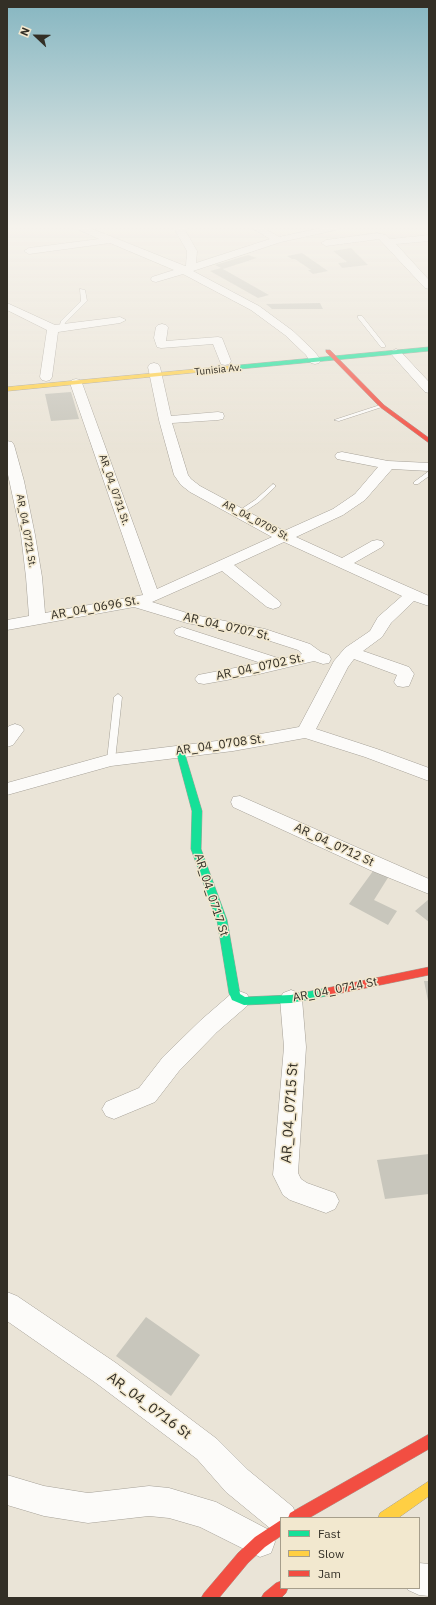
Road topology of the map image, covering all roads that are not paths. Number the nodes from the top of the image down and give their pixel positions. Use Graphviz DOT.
graph roads {
  1 [pos="82,303"];
  2 [pos="246,303"];
  3 [pos="7,306"];
  4 [pos="360,317"];
  5 [pos="120,320"];
  6 [pos="162,327"];
  7 [pos="57,328"];
  8 [pos="429,341"];
  9 [pos="383,346"];
  10 [pos="429,349"];
  11 [pos="396,353"];
  12 [pos="331,355"];
  13 [pos="313,356"];
  14 [pos="225,361"];
  15 [pos="155,371"];
  16 [pos="46,377"];
  17 [pos="7,380"];
  18 [pos="76,383"];
  19 [pos="7,389"];
  20 [pos="429,389"];
  21 [pos="382,406"];
  22 [pos="218,416"];
  23 [pos="165,420"];
  24 [pos="337,420"];
  25 [pos="429,440"];
  26 [pos="7,446"];
  27 [pos="342,456"];
  28 [pos="388,465"];
  29 [pos="429,467"];
  30 [pos="429,473"];
  31 [pos="12,482"];
  32 [pos="416,483"];
  33 [pos="273,486"];
  34 [pos="239,513"];
  35 [pos="284,537"];
  36 [pos="377,544"];
  37 [pos="344,563"];
  38 [pos="225,564"];
  39 [pos="412,595"];
  40 [pos="152,597"];
  41 [pos="429,601"];
  42 [pos="135,602"];
  43 [pos="273,604"];
  44 [pos="38,619"];
  45 [pos="7,625"];
  46 [pos="182,632"];
  47 [pos="351,652"];
  48 [pos="315,656"];
  49 [pos="280,664"];
  50 [pos="340,665"];
  51 [pos="204,679"];
  52 [pos="403,682"];
  53 [pos="118,697"];
  54 [pos="306,732"];
  55 [pos="180,751"];
  56 [pos="111,760"];
  57 [pos="429,775"];
  58 [pos="7,789"];
  59 [pos="240,802"];
  60 [pos="429,887"];
  61 [pos="429,971"];
  62 [pos="236,996"];
  63 [pos="291,999"];
  64 [pos="114,1109"];
  65 [pos="326,1201"];
  66 [pos="7,1305"];
  67 [pos="429,1441"];
  68 [pos="429,1488"];
  69 [pos="7,1490"];
  70 [pos="281,1517"];
  71 [pos="297,1517"];
  72 [pos="386,1517"];
  73 [pos="270,1535"];
  74 [pos="280,1589"];
  75 [pos="209,1598"];
  76 [pos="269,1598"];
  1 -- 7 [label="lane"];
  2 -- 13 [label="street"];
  3 -- 7 [label="street"];
  4 -- 9 [label="lane"];
  5 -- 7 [label="street"];
  6 -- 14 [label="street"];
  7 -- 16 [label="street"];
  8 -- 9 [label="main road, Tunisia Av."];
  9 -- 12 [label="main road, Tunisia Av."];
  10 -- 11 [label="main road, Tunisia Av."];
  11 -- 12 [label="main road, Tunisia Av."];
  11 -- 20 [label="street"];
  12 -- 13 [label="main road, Tunisia Av."];
  12 -- 21 [label="main road"];
  13 -- 14 [label="main road, Tunisia Av."];
  13 -- 15 [label="main road, Tunisia Av."];
  14 -- 15 [label="main road, Tunisia Av."];
  15 -- 16 [label="main road, Tunisia Av."];
  15 -- 18 [label="main road, Tunisia Av."];
  15 -- 23 [label="street, AR_04_0709 St."];
  16 -- 17 [label="main road, Tunisia Av."];
  18 -- 19 [label="main road, Tunisia Av."];
  18 -- 40 [label="street, AR_04_0731 St."];
  21 -- 24 [label="lane"];
  21 -- 25 [label="main road"];
  22 -- 23 [label="street"];
  23 -- 34 [label="street, AR_04_0709 St."];
  26 -- 31 [label="street, AR_04_0721 St."];
  27 -- 28 [label="street"];
  28 -- 29 [label="street"];
  28 -- 35 [label="street, AR_04_0696 St."];
  30 -- 32 [label="lane"];
  31 -- 44 [label="street, AR_04_0721 St."];
  33 -- 34 [label="lane"];
  34 -- 35 [label="street, AR_04_0709 St."];
  35 -- 37 [label="street, AR_04_0709 St."];
  35 -- 38 [label="street, AR_04_0696 St."];
  36 -- 37 [label="street"];
  37 -- 39 [label="street, AR_04_0709 St."];
  38 -- 40 [label="street, AR_04_0696 St."];
  38 -- 43 [label="street"];
  39 -- 41 [label="street, AR_04_0709 St."];
  39 -- 47 [label="street"];
  40 -- 42 [label="street, AR_04_0696 St."];
  42 -- 44 [label="street, AR_04_0696 St."];
  42 -- 48 [label="street, AR_04_0707 St."];
  44 -- 45 [label="street, AR_04_0696 St."];
  46 -- 49 [label="street"];
  47 -- 50 [label="street"];
  47 -- 52 [label="street"];
  48 -- 49 [label="street, AR_04_0702 St."];
  48 -- 50 [label="street, AR_04_0702 St."];
  49 -- 51 [label="street, AR_04_0702 St."];
  50 -- 54 [label="street"];
  53 -- 56 [label="lane"];
  54 -- 55 [label="street, AR_04_0708 St."];
  54 -- 57 [label="street, AR_04_0708 St."];
  55 -- 56 [label="street, AR_04_0708 St."];
  55 -- 62 [label="main road, AR_04_0717 St"];
  56 -- 58 [label="street, AR_04_0708 St."];
  59 -- 60 [label="street, AR_04_0712 St"];
  61 -- 63 [label="main road, AR_04_0714 St"];
  62 -- 63 [label="main road, AR_04_0714 St"];
  62 -- 64 [label="street"];
  63 -- 65 [label="street, AR_04_0715 St"];
  66 -- 70 [label="street, AR_04_0716 St"];
  67 -- 71 [label="main road"];
  68 -- 72 [label="main road"];
  69 -- 73 [label="street"];
  73 -- 75 [label="main road"];
  74 -- 76 [label="main road"];
}
